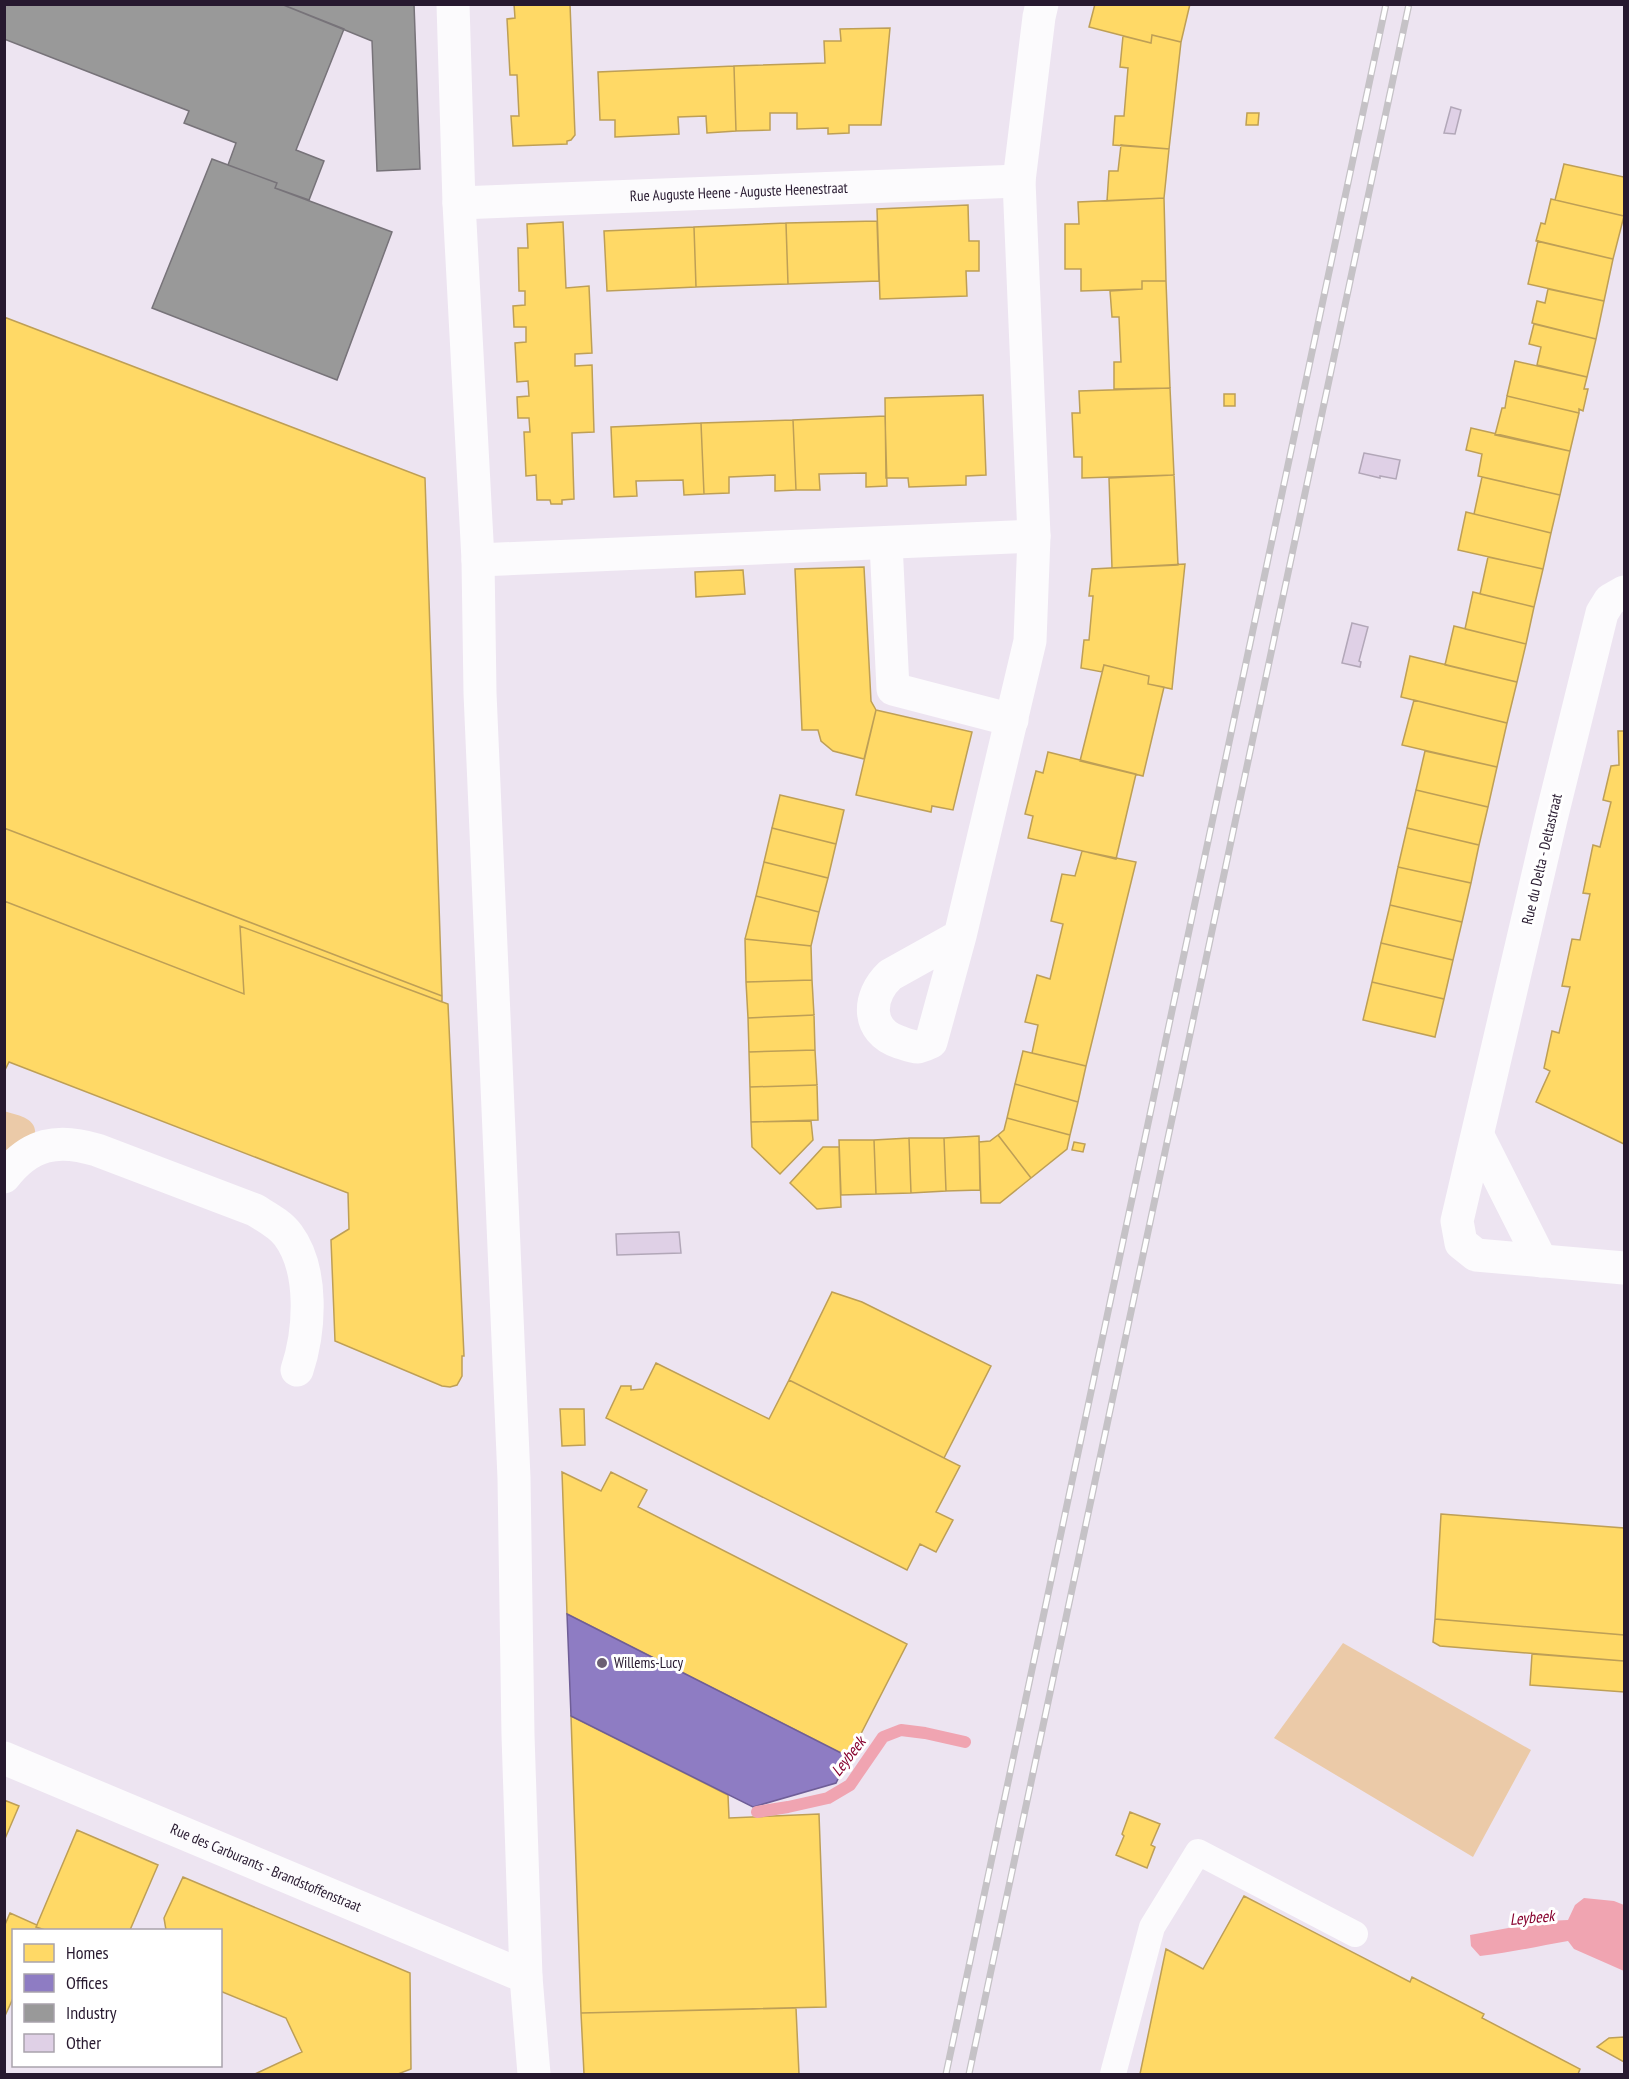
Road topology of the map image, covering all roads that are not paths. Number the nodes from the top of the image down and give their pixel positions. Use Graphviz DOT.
graph roads {
  1 [pos="453,4"];
  2 [pos="1042,4"];
  3 [pos="1019,181"];
  4 [pos="459,203"];
  5 [pos="1034,536"];
  6 [pos="886,543"];
  7 [pos="478,560"];
  8 [pos="1624,592"];
  9 [pos="1012,720"];
  10 [pos="960,936"];
  11 [pos="1478,1136"];
  12 [pos="4,1177"];
  13 [pos="1541,1261"];
  14 [pos="1624,1268"];
  15 [pos="297,1371"];
  16 [pos="4,1758"];
  17 [pos="1355,1934"];
  18 [pos="526,1977"];
  19 [pos="534,2074"];
  20 [pos="1113,2074"];
  1 -- 4 [label="street"];
  2 -- 3 [label="street"];
  3 -- 4 [label="street, Rue Auguste Heene - Auguste Heenestraat"];
  3 -- 5 [label="street"];
  4 -- 7 [label="street"];
  5 -- 6 [label="street"];
  5 -- 9 [label="street"];
  6 -- 7 [label="street"];
  6 -- 9 [label="street"];
  7 -- 18 [label="street"];
  8 -- 11 [label="street, Rue du Delta - Deltastraat"];
  9 -- 10 [label="street"];
  11 -- 13 [label="street"];
  11 -- 13 [label="street, Rue du Delta - Deltastraat"];
  12 -- 15 [label="street"];
  13 -- 14 [label="street, Rue du Delta - Deltastraat"];
  16 -- 18 [label="street, Rue des Carburants - Brandstoffenstraat"];
  17 -- 20 [label="lane"];
  18 -- 19 [label="street"];
}
